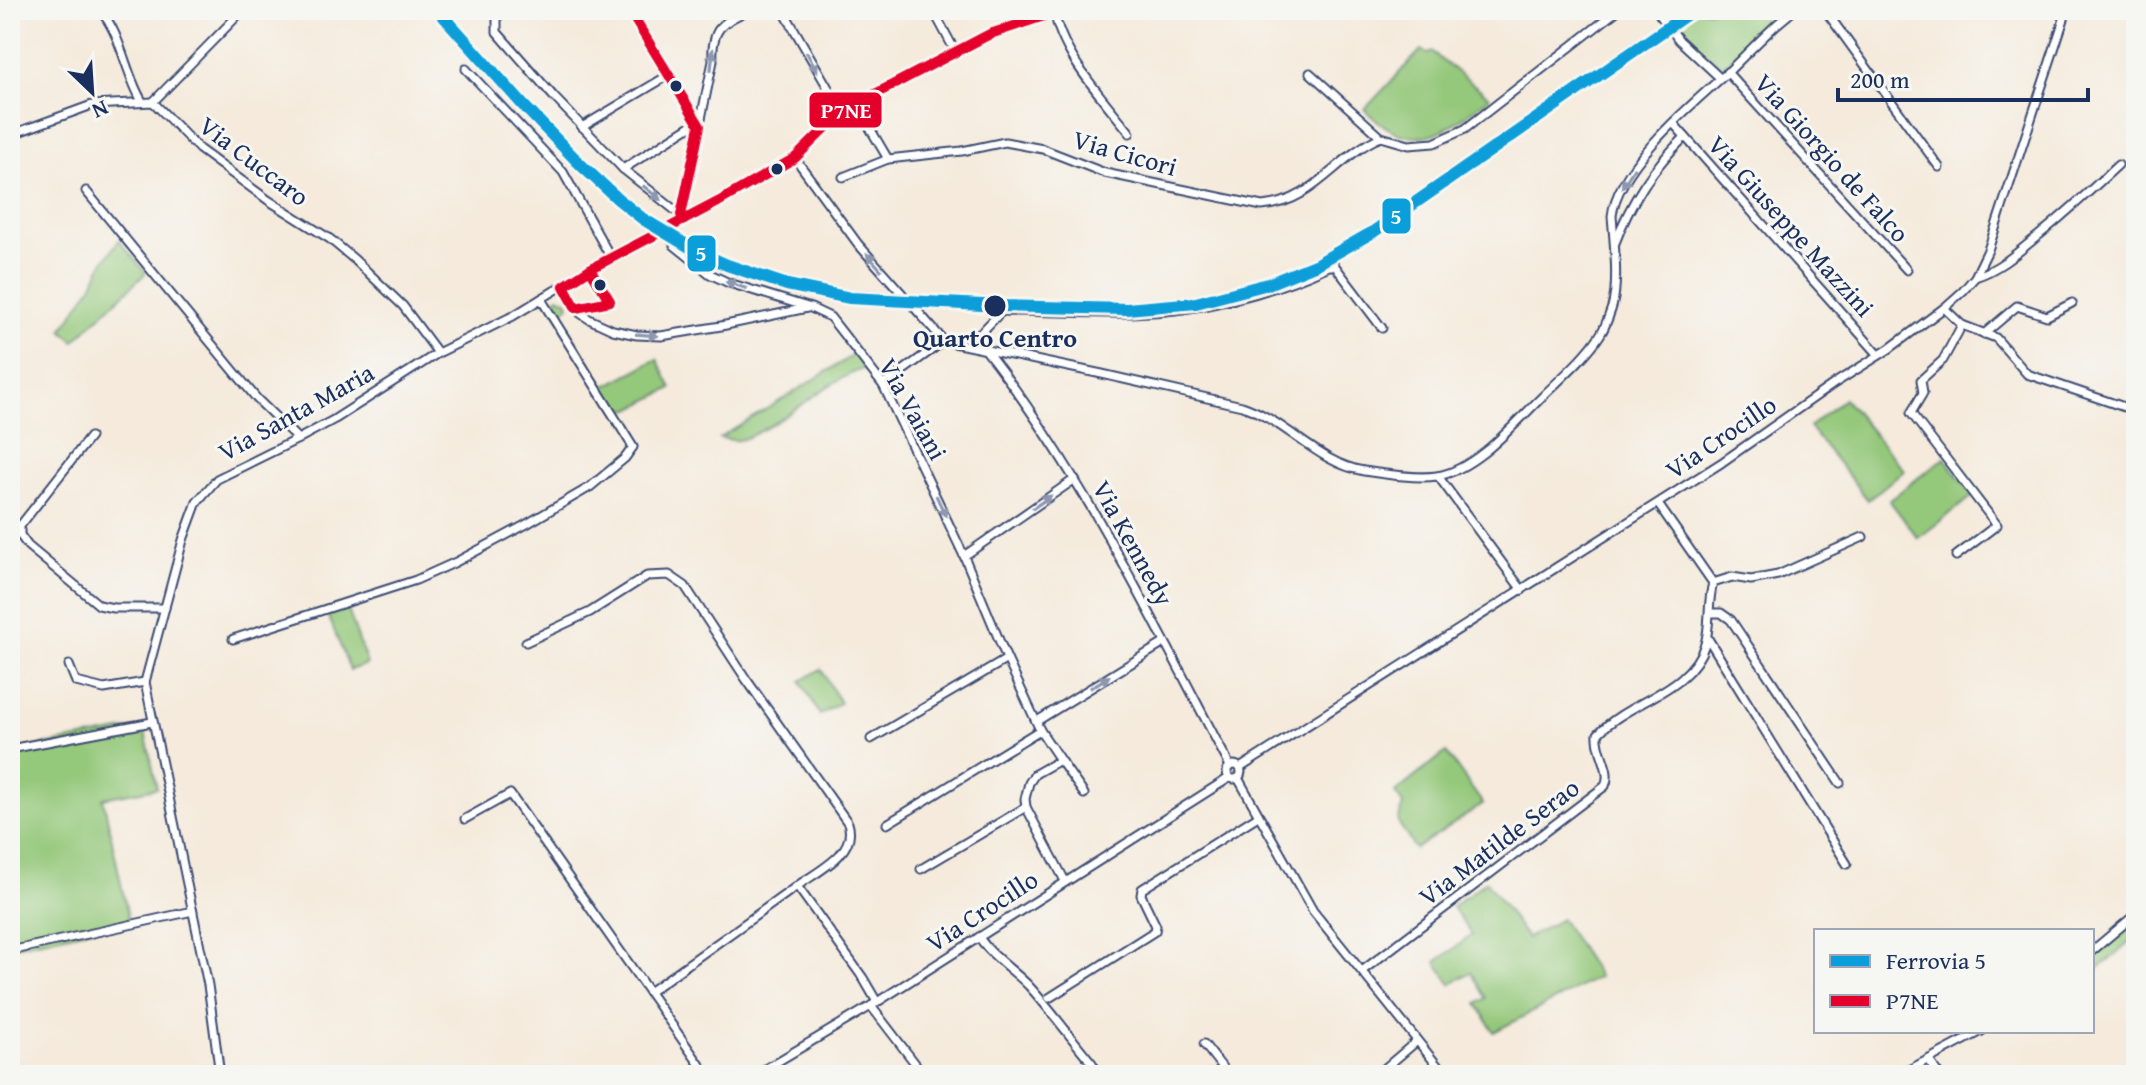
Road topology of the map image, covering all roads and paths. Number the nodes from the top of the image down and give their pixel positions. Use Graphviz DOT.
graph roads {
  1 [pos="100,10"];
  2 [pos="243,10"];
  3 [pos="497,10"];
  4 [pos="629,10"];
  5 [pos="748,10"];
  6 [pos="783,10"];
  7 [pos="933,10"];
  8 [pos="1618,10"];
  9 [pos="1656,10"];
  10 [pos="1794,10"];
  11 [pos="1825,10"];
  12 [pos="2067,10"];
  13 [pos="1057,11"];
  14 [pos="955,51"];
  15 [pos="466,69"];
  16 [pos="1310,73"];
  17 [pos="669,75"];
  18 [pos="1724,75"];
  19 [pos="142,101"];
  20 [pos="153,102"];
  21 [pos="842,112"];
  22 [pos="861,113"];
  23 [pos="1673,123"];
  24 [pos="698,124"];
  25 [pos="582,127"];
  26 [pos="1130,133"];
  27 [pos="10,135"];
  28 [pos="1381,137"];
  29 [pos="1685,137"];
  30 [pos="795,158"];
  31 [pos="888,159"];
  32 [pos="2118,165"];
  33 [pos="1939,167"];
  34 [pos="623,169"];
  35 [pos="843,177"];
  36 [pos="86,191"];
  37 [pos="10,206"];
  38 [pos="1612,216"];
  39 [pos="10,218"];
  40 [pos="683,218"];
  41 [pos="1625,219"];
  42 [pos="667,229"];
  43 [pos="1614,245"];
  44 [pos="611,258"];
  45 [pos="1907,270"];
  46 [pos="1975,277"];
  47 [pos="564,286"];
  48 [pos="541,299"];
  49 [pos="2072,303"];
  50 [pos="811,308"];
  51 [pos="1944,308"];
  52 [pos="1962,325"];
  53 [pos="1382,328"];
  54 [pos="1984,334"];
  55 [pos="944,341"];
  56 [pos="969,345"];
  57 [pos="985,349"];
  58 [pos="438,353"];
  59 [pos="1879,355"];
  60 [pos="883,385"];
  61 [pos="2136,411"];
  62 [pos="90,437"];
  63 [pos="298,439"];
  64 [pos="1438,476"];
  65 [pos="1075,479"];
  66 [pos="1658,504"];
  67 [pos="1863,537"];
  68 [pos="964,556"];
  69 [pos="1956,556"];
  70 [pos="1713,583"];
  71 [pos="1522,590"];
  72 [pos="165,608"];
  73 [pos="1710,613"];
  74 [pos="1707,637"];
  75 [pos="233,639"];
  76 [pos="526,642"];
  77 [pos="1164,643"];
  78 [pos="1007,659"];
  79 [pos="69,665"];
  80 [pos="145,682"];
  81 [pos="152,722"];
  82 [pos="1039,726"];
  83 [pos="871,739"];
  84 [pos="10,749"];
  85 [pos="1060,760"];
  86 [pos="1230,766"];
  87 [pos="1240,768"];
  88 [pos="1234,778"];
  89 [pos="1840,783"];
  90 [pos="1084,794"];
  91 [pos="1026,807"];
  92 [pos="1258,816"];
  93 [pos="465,819"];
  94 [pos="887,824"];
  95 [pos="1847,864"];
  96 [pos="921,869"];
  97 [pos="1065,881"];
  98 [pos="797,886"];
  99 [pos="193,911"];
  100 [pos="2136,914"];
  101 [pos="979,937"];
  102 [pos="2094,949"];
  103 [pos="10,951"];
  104 [pos="1362,971"];
  105 [pos="649,992"];
  106 [pos="1049,998"];
  107 [pos="874,1004"];
  108 [pos="1978,1033"];
  109 [pos="1417,1041"];
  110 [pos="1204,1044"];
  111 [pos="1929,1060"];
  112 [pos="220,1075"];
  113 [pos="707,1075"];
  114 [pos="755,1075"];
  115 [pos="924,1075"];
  116 [pos="1095,1075"];
  117 [pos="1228,1075"];
  118 [pos="1377,1075"];
  119 [pos="1445,1075"];
  120 [pos="1899,1075"];
  121 [pos="1939,1075"];
  1 -- 19 [label="street"];
  2 -- 20 [label="street"];
  3 -- 25 [label="street"];
  4 -- 17 [label="street"];
  24 -- 5 [label="street, one-way"];
  6 -- 21 [label="street, one-way"];
  7 -- 14 [label="street"];
  8 -- 28 [label="street"];
  9 -- 18 [label="street"];
  10 -- 18 [label="street, Via Giorgio de Falco"];
  11 -- 33 [label="street"];
  12 -- 46 [label="street, Via Crocillo"];
  13 -- 14 [label="street, Via Santa Maria"];
  13 -- 26 [label="street"];
  14 -- 21 [label="street, Via Santa Maria"];
  15 -- 44 [label="street"];
  16 -- 28 [label="street"];
  17 -- 24 [label="street"];
  17 -- 25 [label="street"];
  18 -- 23 [label="street, Via Giorgio de Falco"];
  18 -- 45 [label="street, Via Giorgio de Falco"];
  19 -- 20 [label="street"];
  19 -- 27 [label="street"];
  20 -- 58 [label="street, Via Cuccaro"];
  21 -- 30 [label="street, Via Santa Maria"];
  22 -- 31 [label="street"];
  23 -- 29 [label="street, Via Giuseppe Mazzini"];
  23 -- 38 [label="street, Via Giorgio de Falco, one-way"];
  24 -- 34 [label="street"];
  24 -- 40 [label="street"];
  25 -- 34 [label="street"];
  28 -- 31 [label="street, Via Cicori"];
  29 -- 41 [label="street, Via Giorgio de Falco"];
  29 -- 59 [label="street, Via Giuseppe Mazzini"];
  30 -- 40 [label="street, Via Santa Maria"];
  55 -- 30 [label="street, one-way"];
  31 -- 35 [label="street, Via Cicori"];
  32 -- 46 [label="street"];
  34 -- 40 [label="street, one-way"];
  36 -- 63 [label="street"];
  37 -- 39 [label="street"];
  38 -- 41 [label="street"];
  38 -- 43 [label="street, Via Giorgio de Falco"];
  40 -- 42 [label="street, Via Santa Maria"];
  41 -- 43 [label="street, Via Giorgio de Falco"];
  42 -- 44 [label="street, Via Santa Maria"];
  50 -- 42 [label="street, Via Vaiani, one-way"];
  43 -- 64 [label="street, Via Giorgio de Falco"];
  44 -- 47 [label="street, Via Santa Maria"];
  46 -- 51 [label="street, Via Crocillo"];
  47 -- 48 [label="street, Via Santa Maria"];
  47 -- 50 [label="street, one-way"];
  48 -- 58 [label="street, Via Santa Maria"];
  48 -- 75 [label="street"];
  49 -- 54 [label="street"];
  50 -- 60 [label="street, Via Vaiani"];
  51 -- 52 [label="street"];
  51 -- 59 [label="street, Via Crocillo"];
  52 -- 54 [label="street"];
  52 -- 69 [label="street"];
  53 -- 56 [label="street"];
  54 -- 61 [label="street"];
  55 -- 56 [label="street, Via Giorgio de Falco"];
  55 -- 60 [label="street"];
  56 -- 57 [label="street, Via Giorgio de Falco"];
  57 -- 64 [label="street, Via Giorgio de Falco"];
  57 -- 65 [label="street, Via Kennedy"];
  58 -- 63 [label="street, Via Santa Maria"];
  59 -- 66 [label="street, Via Crocillo"];
  60 -- 68 [label="street, Via Vaiani, one-way"];
  62 -- 72 [label="street"];
  63 -- 72 [label="street, Via Santa Maria"];
  64 -- 71 [label="street"];
  68 -- 65 [label="street, one-way"];
  65 -- 77 [label="street, Via Kennedy"];
  66 -- 70 [label="street"];
  66 -- 71 [label="street, Via Crocillo"];
  67 -- 70 [label="street"];
  68 -- 78 [label="street, Via Vaiani"];
  70 -- 73 [label="street, Via Matilde Serao"];
  71 -- 87 [label="street, Via Crocillo"];
  72 -- 80 [label="street, Via Santa Maria"];
  73 -- 74 [label="street, Via Matilde Serao"];
  73 -- 89 [label="street"];
  74 -- 95 [label="street"];
  74 -- 104 [label="street, Via Matilde Serao"];
  76 -- 98 [label="street"];
  82 -- 77 [label="street, one-way"];
  77 -- 86 [label="street, Via Kennedy"];
  78 -- 82 [label="street, Via Vaiani"];
  78 -- 83 [label="street"];
  79 -- 80 [label="street"];
  80 -- 81 [label="street, Via Santa Maria"];
  81 -- 84 [label="street"];
  81 -- 99 [label="street, Via Santa Maria"];
  82 -- 85 [label="street, Via Vaiani"];
  82 -- 94 [label="street"];
  85 -- 90 [label="street, Via Vaiani"];
  85 -- 91 [label="street"];
  86 -- 87 [label="street"];
  86 -- 88 [label="street"];
  87 -- 88 [label="street"];
  88 -- 92 [label="street"];
  88 -- 97 [label="street, Via Crocillo"];
  91 -- 96 [label="street"];
  91 -- 97 [label="street"];
  92 -- 104 [label="street"];
  92 -- 106 [label="street"];
  93 -- 105 [label="street"];
  97 -- 101 [label="street, Via Crocillo"];
  98 -- 105 [label="street"];
  98 -- 107 [label="street"];
  99 -- 103 [label="street"];
  99 -- 112 [label="street, Via Santa Maria"];
  100 -- 102 [label="street"];
  101 -- 107 [label="street, Via Crocillo"];
  101 -- 116 [label="street"];
  104 -- 109 [label="street"];
  105 -- 113 [label="street"];
  107 -- 114 [label="street, Via Crocillo"];
  107 -- 115 [label="street"];
  108 -- 111 [label="street"];
  109 -- 118 [label="street"];
  109 -- 119 [label="street"];
  110 -- 117 [label="street"];
  111 -- 120 [label="street"];
  111 -- 121 [label="street"];
}
